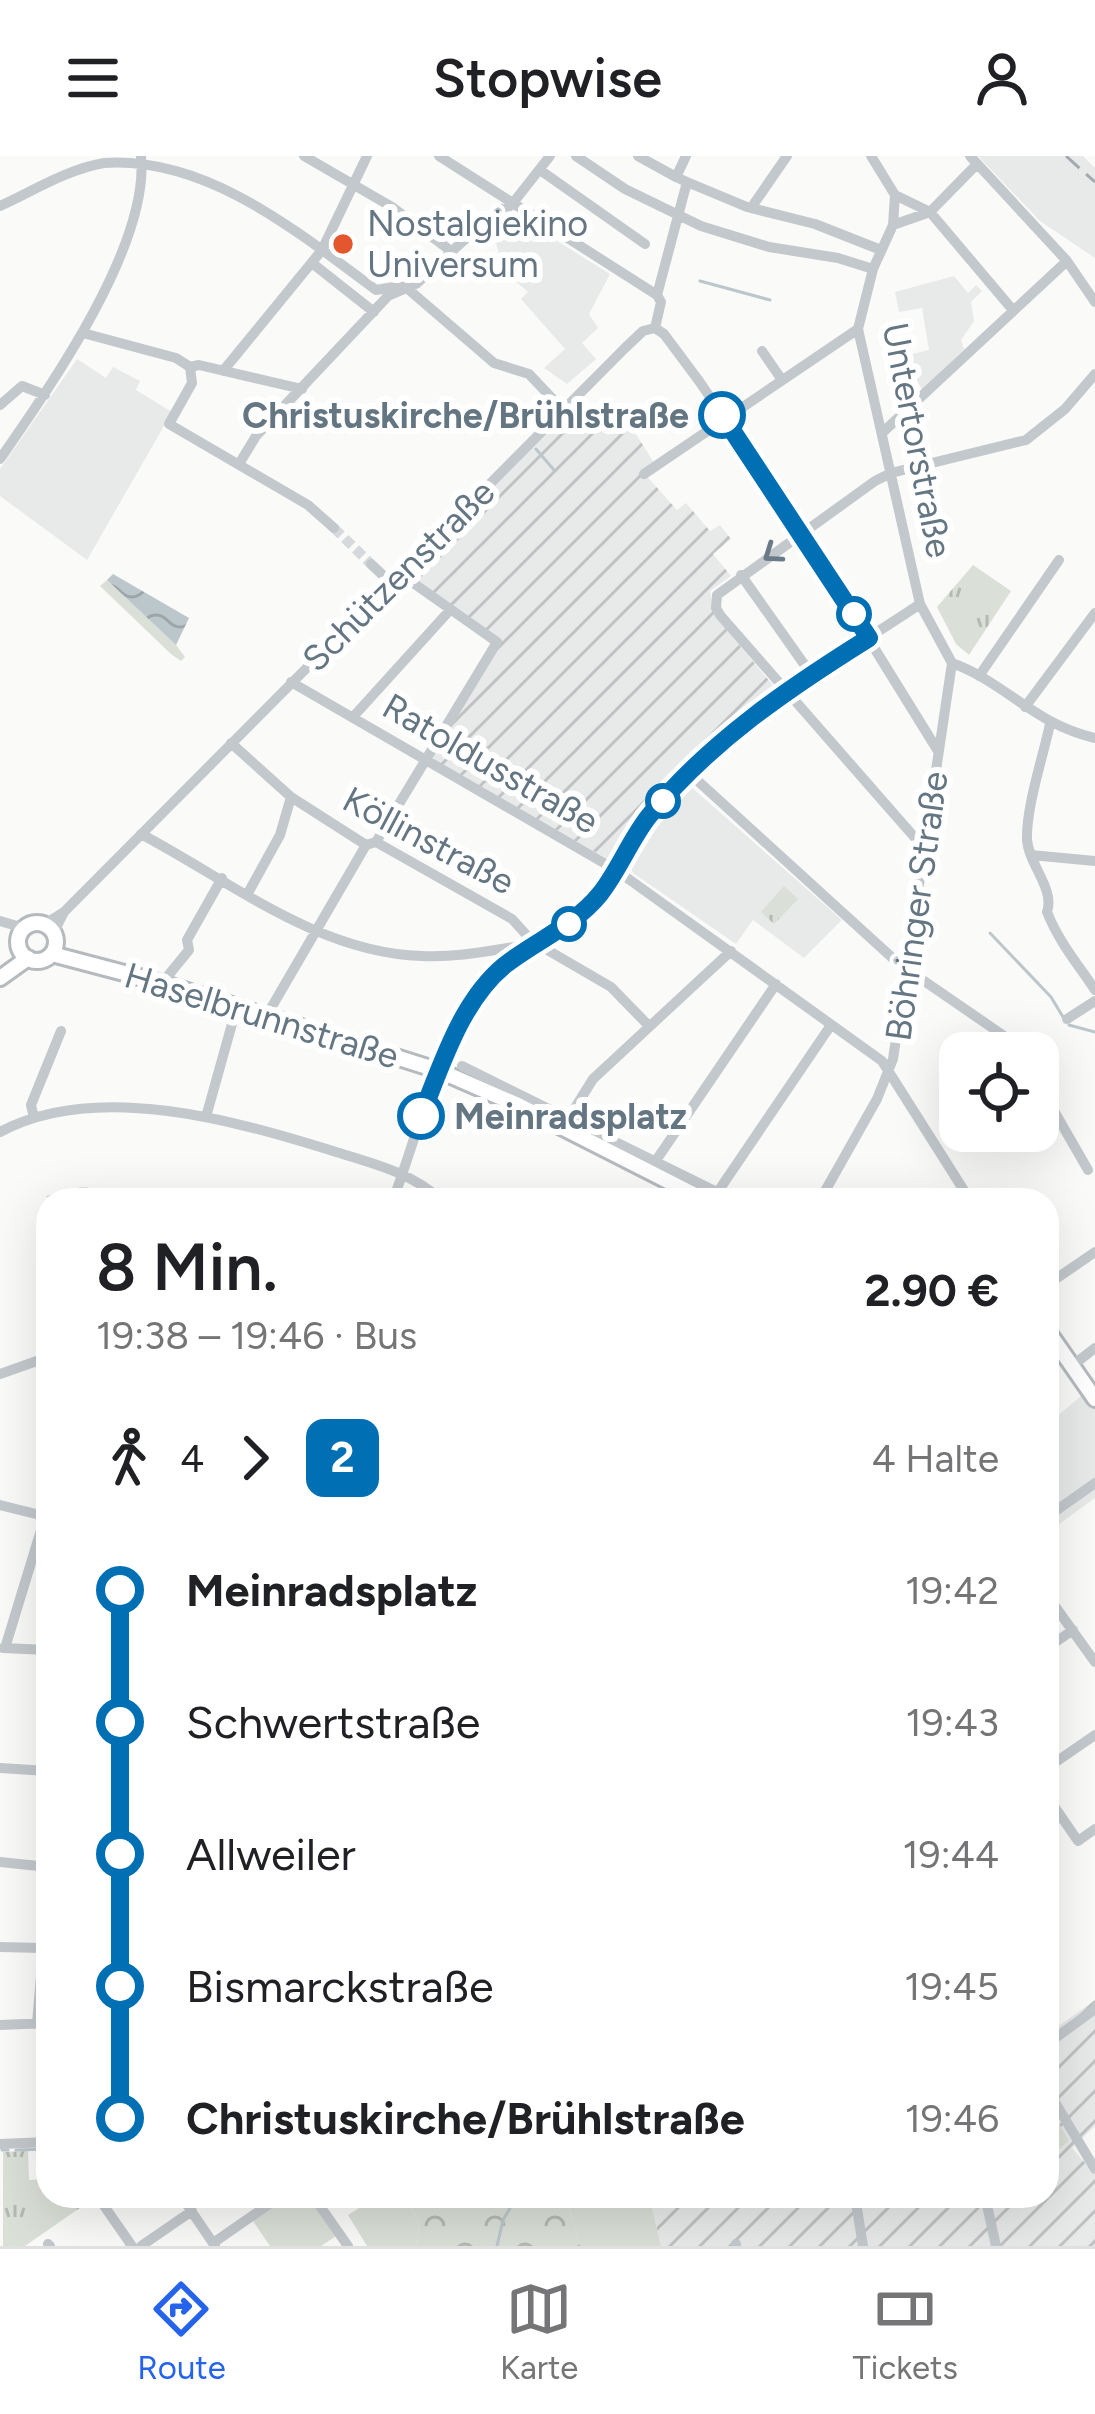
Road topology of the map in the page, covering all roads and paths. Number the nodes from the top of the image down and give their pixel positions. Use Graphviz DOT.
graph roads {
  1 [pos="304,156"];
  2 [pos="367,156"];
  3 [pos="439,156"];
  4 [pos="550,156"];
  5 [pos="576,156"];
  6 [pos="638,156"];
  7 [pos="686,156"];
  8 [pos="871,156"];
  9 [pos="141,158"];
  10 [pos="780,158"];
  11 [pos="974,160"];
  12 [pos="540,170"];
  13 [pos="682,179"];
  14 [pos="353,182"];
  15 [pos="895,195"];
  16 [pos="513,203"];
  17 [pos="0,206"];
  18 [pos="752,208"];
  19 [pos="678,212"];
  20 [pos="930,212"];
  21 [pos="893,225"];
  22 [pos="645,244"];
  23 [pos="322,250"];
  24 [pos="881,250"];
  25 [pos="451,251"];
  26 [pos="1067,261"];
  27 [pos="312,263"];
  28 [pos="873,268"];
  29 [pos="408,289"];
  30 [pos="657,295"];
  31 [pos="1095,302"];
  32 [pos="1012,309"];
  33 [pos="374,312"];
  34 [pos="655,328"];
  35 [pos="858,329"];
  36 [pos="82,333"];
  37 [pos="762,351"];
  38 [pos="190,368"];
  39 [pos="224,370"];
  40 [pos="1095,374"];
  41 [pos="782,380"];
  42 [pos="302,389"];
  43 [pos="45,395"];
  44 [pos="2,400"];
  45 [pos="563,410"];
  46 [pos="724,418"];
  47 [pos="882,433"];
  48 [pos="0,459"];
  49 [pos="239,464"];
  50 [pos="892,473"];
  51 [pos="644,474"];
  52 [pos="334,528"];
  53 [pos="803,532"];
  54 [pos="1059,560"];
  55 [pos="370,563"];
  56 [pos="741,575"];
  57 [pos="394,578"];
  58 [pos="920,604"];
  59 [pos="450,610"];
  60 [pos="1095,613"];
  61 [pos="869,638"];
  62 [pos="952,663"];
  63 [pos="812,674"];
  64 [pos="979,676"];
  65 [pos="291,682"];
  66 [pos="787,689"];
  67 [pos="1025,707"];
  68 [pos="353,717"];
  69 [pos="1049,724"];
  70 [pos="1095,738"];
  71 [pos="231,743"];
  72 [pos="938,751"];
  73 [pos="425,759"];
  74 [pos="688,772"];
  75 [pos="291,797"];
  76 [pos="142,834"];
  77 [pos="927,842"];
  78 [pos="371,844"];
  79 [pos="1031,855"];
  80 [pos="1095,861"];
  81 [pos="616,870"];
  82 [pos="222,878"];
  83 [pos="248,893"];
  84 [pos="0,922"];
  85 [pos="315,930"];
  86 [pos="52,939"];
  87 [pos="23,943"];
  88 [pos="537,944"];
  89 [pos="731,951"];
  90 [pos="907,968"];
  91 [pos="4,974"];
  92 [pos="162,983"];
  93 [pos="776,984"];
  94 [pos="1095,990"];
  95 [pos="1095,1001"];
  96 [pos="237,1006"];
  97 [pos="267,1015"];
  98 [pos="1067,1019"];
  99 [pos="648,1025"];
  100 [pos="831,1025"];
  101 [pos="61,1031"];
  102 [pos="994,1032"];
  103 [pos="462,1066"];
  104 [pos="890,1070"];
  105 [pos="440,1071"];
  106 [pos="206,1117"];
  107 [pos="34,1118"];
  108 [pos="568,1119"];
  109 [pos="1059,1120"];
  110 [pos="0,1132"];
  111 [pos="655,1162"];
  112 [pos="1088,1170"];
  113 [pos="400,1173"];
  114 [pos="396,1188"];
  115 [pos="423,1188"];
  116 [pos="694,1188"];
  117 [pos="698,1188"];
  118 [pos="717,1188"];
  119 [pos="826,1188"];
  120 [pos="963,1188"];
  121 [pos="1095,1252"];
  122 [pos="1059,1277"];
  123 [pos="1059,1347"];
  124 [pos="1095,1348"];
  125 [pos="36,1361"];
  126 [pos="1072,1366"];
  127 [pos="0,1374"];
  128 [pos="1095,1399"];
  129 [pos="1095,1483"];
  130 [pos="0,1505"];
  131 [pos="1059,1508"];
  132 [pos="36,1514"];
  133 [pos="36,1547"];
  134 [pos="1059,1612"];
  135 [pos="1072,1630"];
  136 [pos="1059,1639"];
  137 [pos="3,1648"];
  138 [pos="36,1649"];
  139 [pos="1095,1662"];
  140 [pos="1095,1735"];
  141 [pos="1059,1760"];
  142 [pos="0,1768"];
  143 [pos="36,1770"];
  144 [pos="1059,1813"];
  145 [pos="1095,1829"];
  146 [pos="0,1862"];
  147 [pos="36,1866"];
  148 [pos="0,1947"];
  149 [pos="36,1948"];
  150 [pos="1095,2009"];
  151 [pos="36,2023"];
  152 [pos="0,2025"];
  153 [pos="1059,2035"];
  154 [pos="1059,2109"];
  155 [pos="36,2142"];
  156 [pos="0,2144"];
  157 [pos="1095,2168"];
  158 [pos="109,2208"];
  159 [pos="189,2208"];
  160 [pos="264,2208"];
  161 [pos="320,2208"];
  162 [pos="856,2208"];
  163 [pos="988,2208"];
  164 [pos="192,2212"];
  165 [pos="214,2244"];
  166 [pos="342,2244"];
  167 [pos="137,2246"];
  168 [pos="863,2246"];
  169 [pos="996,2246"];
  1 -- 14 [label="street"];
  2 -- 14 [label="street"];
  3 -- 16 [label="street"];
  4 -- 12 [label="street"];
  5 -- 19 [label="street"];
  6 -- 13 [label="street"];
  7 -- 13 [label="street"];
  8 -- 15 [label="street"];
  9 -- 17 [label="street"];
  9 -- 23 [label="street"];
  9 -- 36 [label="street"];
  10 -- 18 [label="street"];
  11 -- 20 [label="street"];
  11 -- 26 [label="street"];
  12 -- 16 [label="street"];
  12 -- 22 [label="street"];
  13 -- 18 [label="street"];
  13 -- 19 [label="street"];
  14 -- 23 [label="street"];
  14 -- 25 [label="street"];
  15 -- 20 [label="street"];
  15 -- 21 [label="street"];
  16 -- 25 [label="street"];
  16 -- 30 [label="street"];
  18 -- 24 [label="street"];
  19 -- 28 [label="street"];
  19 -- 30 [label="street"];
  20 -- 21 [label="street"];
  20 -- 32 [label="street"];
  21 -- 24 [label="street, Untertorstraße"];
  23 -- 27 [label="street"];
  23 -- 29 [label="street"];
  24 -- 28 [label="street, Untertorstraße"];
  25 -- 29 [label="street"];
  26 -- 31 [label="street"];
  26 -- 32 [label="street"];
  27 -- 33 [label="street"];
  27 -- 39 [label="street"];
  28 -- 35 [label="street, Untertorstraße"];
  29 -- 33 [label="street"];
  29 -- 45 [label="street"];
  30 -- 34 [label="street"];
  32 -- 47 [label="street"];
  33 -- 42 [label="street"];
  34 -- 45 [label="street, Schützenstraße"];
  34 -- 46 [label="street"];
  35 -- 41 [label="street"];
  35 -- 47 [label="street, Untertorstraße"];
  36 -- 38 [label="street"];
  36 -- 43 [label="street"];
  37 -- 41 [label="street"];
  38 -- 39 [label="street"];
  38 -- 49 [label="street"];
  39 -- 42 [label="street"];
  40 -- 50 [label="street"];
  41 -- 46 [label="street"];
  42 -- 49 [label="street"];
  43 -- 44 [label="street"];
  43 -- 48 [label="street"];
  45 -- 57 [label="street, Schützenstraße"];
  46 -- 51 [label="street"];
  46 -- 53 [label="street"];
  47 -- 50 [label="street, Untertorstraße"];
  49 -- 52 [label="street"];
  50 -- 53 [label="street"];
  50 -- 58 [label="street, Untertorstraße"];
  53 -- 56 [label="street, one-way"];
  53 -- 61 [label="street"];
  54 -- 64 [label="street"];
  55 -- 57 [label="street"];
  56 -- 63 [label="street"];
  56 -- 66 [label="street"];
  57 -- 59 [label="street"];
  57 -- 65 [label="street, Schützenstraße"];
  58 -- 61 [label="street"];
  58 -- 62 [label="street, Untertorstraße"];
  59 -- 68 [label="street"];
  59 -- 73 [label="street"];
  60 -- 67 [label="street"];
  61 -- 63 [label="street"];
  61 -- 72 [label="street"];
  62 -- 64 [label="street"];
  62 -- 72 [label="street, Böhringer Straße"];
  63 -- 66 [label="street"];
  64 -- 67 [label="street"];
  65 -- 68 [label="street, Ratoldusstraße"];
  65 -- 71 [label="street, Schützenstraße"];
  66 -- 74 [label="street"];
  66 -- 77 [label="street"];
  67 -- 69 [label="street"];
  68 -- 73 [label="street, Ratoldusstraße"];
  69 -- 70 [label="street"];
  69 -- 79 [label="street"];
  71 -- 75 [label="street, Köllinstraße"];
  71 -- 76 [label="street, Schützenstraße"];
  72 -- 77 [label="street, Böhringer Straße"];
  73 -- 78 [label="street"];
  73 -- 81 [label="street, Ratoldusstraße"];
  74 -- 81 [label="street"];
  74 -- 90 [label="street"];
  75 -- 78 [label="street, Köllinstraße"];
  75 -- 83 [label="street"];
  76 -- 82 [label="street"];
  76 -- 86 [label="street, Schützenstraße"];
  77 -- 90 [label="street, Böhringer Straße"];
  78 -- 85 [label="street"];
  78 -- 88 [label="street, Köllinstraße"];
  79 -- 80 [label="street"];
  79 -- 94 [label="street"];
  81 -- 88 [label="street"];
  81 -- 89 [label="street, Ratoldusstraße"];
  82 -- 83 [label="street"];
  82 -- 92 [label="street"];
  83 -- 85 [label="street"];
  84 -- 87 [label="street"];
  85 -- 88 [label="street"];
  85 -- 97 [label="street"];
  86 -- 87 [label="main road"];
  86 -- 87 [label="main road"];
  86 -- 92 [label="main road, Haselbrunnstraße"];
  87 -- 91 [label="main road"];
  88 -- 99 [label="street, Köllinstraße"];
  88 -- 105 [label="street"];
  89 -- 93 [label="street, Ratoldusstraße"];
  89 -- 99 [label="street"];
  90 -- 102 [label="street"];
  90 -- 104 [label="street, Böhringer Straße"];
  92 -- 96 [label="main road, Haselbrunnstraße"];
  93 -- 100 [label="street, Ratoldusstraße"];
  93 -- 111 [label="street"];
  95 -- 98 [label="street"];
  96 -- 97 [label="main road, Haselbrunnstraße"];
  96 -- 106 [label="street"];
  97 -- 105 [label="main road, Haselbrunnstraße"];
  99 -- 108 [label="street"];
  100 -- 104 [label="street, Ratoldusstraße"];
  100 -- 118 [label="street"];
  101 -- 107 [label="street"];
  103 -- 108 [label="street, Haselbrunnstraße"];
  104 -- 119 [label="street"];
  104 -- 120 [label="street, Böhringer Straße"];
  105 -- 113 [label="street"];
  105 -- 116 [label="main road, Haselbrunnstraße"];
  106 -- 107 [label="street"];
  106 -- 113 [label="street"];
  107 -- 110 [label="street"];
  108 -- 111 [label="street, Haselbrunnstraße"];
  109 -- 112 [label="street"];
  111 -- 117 [label="street, Haselbrunnstraße"];
  113 -- 114 [label="street"];
  113 -- 115 [label="street"];
  121 -- 122 [label="street"];
  123 -- 126 [label="main road"];
  124 -- 126 [label="street"];
  125 -- 127 [label="street"];
  126 -- 128 [label="main road"];
  129 -- 131 [label="street"];
  130 -- 132 [label="street"];
  133 -- 137 [label="street"];
  134 -- 135 [label="street"];
  135 -- 136 [label="street"];
  135 -- 139 [label="street"];
  137 -- 138 [label="street"];
  140 -- 141 [label="street"];
  142 -- 143 [label="street"];
  144 -- 145 [label="street"];
  146 -- 147 [label="street"];
  148 -- 149 [label="street"];
  150 -- 153 [label="street"];
  151 -- 152 [label="street"];
  154 -- 157 [label="street"];
  155 -- 156 [label="street"];
  158 -- 167 [label="street"];
  159 -- 164 [label="street"];
  160 -- 165 [label="street"];
  161 -- 166 [label="street"];
  162 -- 168 [label="street"];
  163 -- 169 [label="street"];
  164 -- 165 [label="street"];
  164 -- 167 [label="street"];
}
